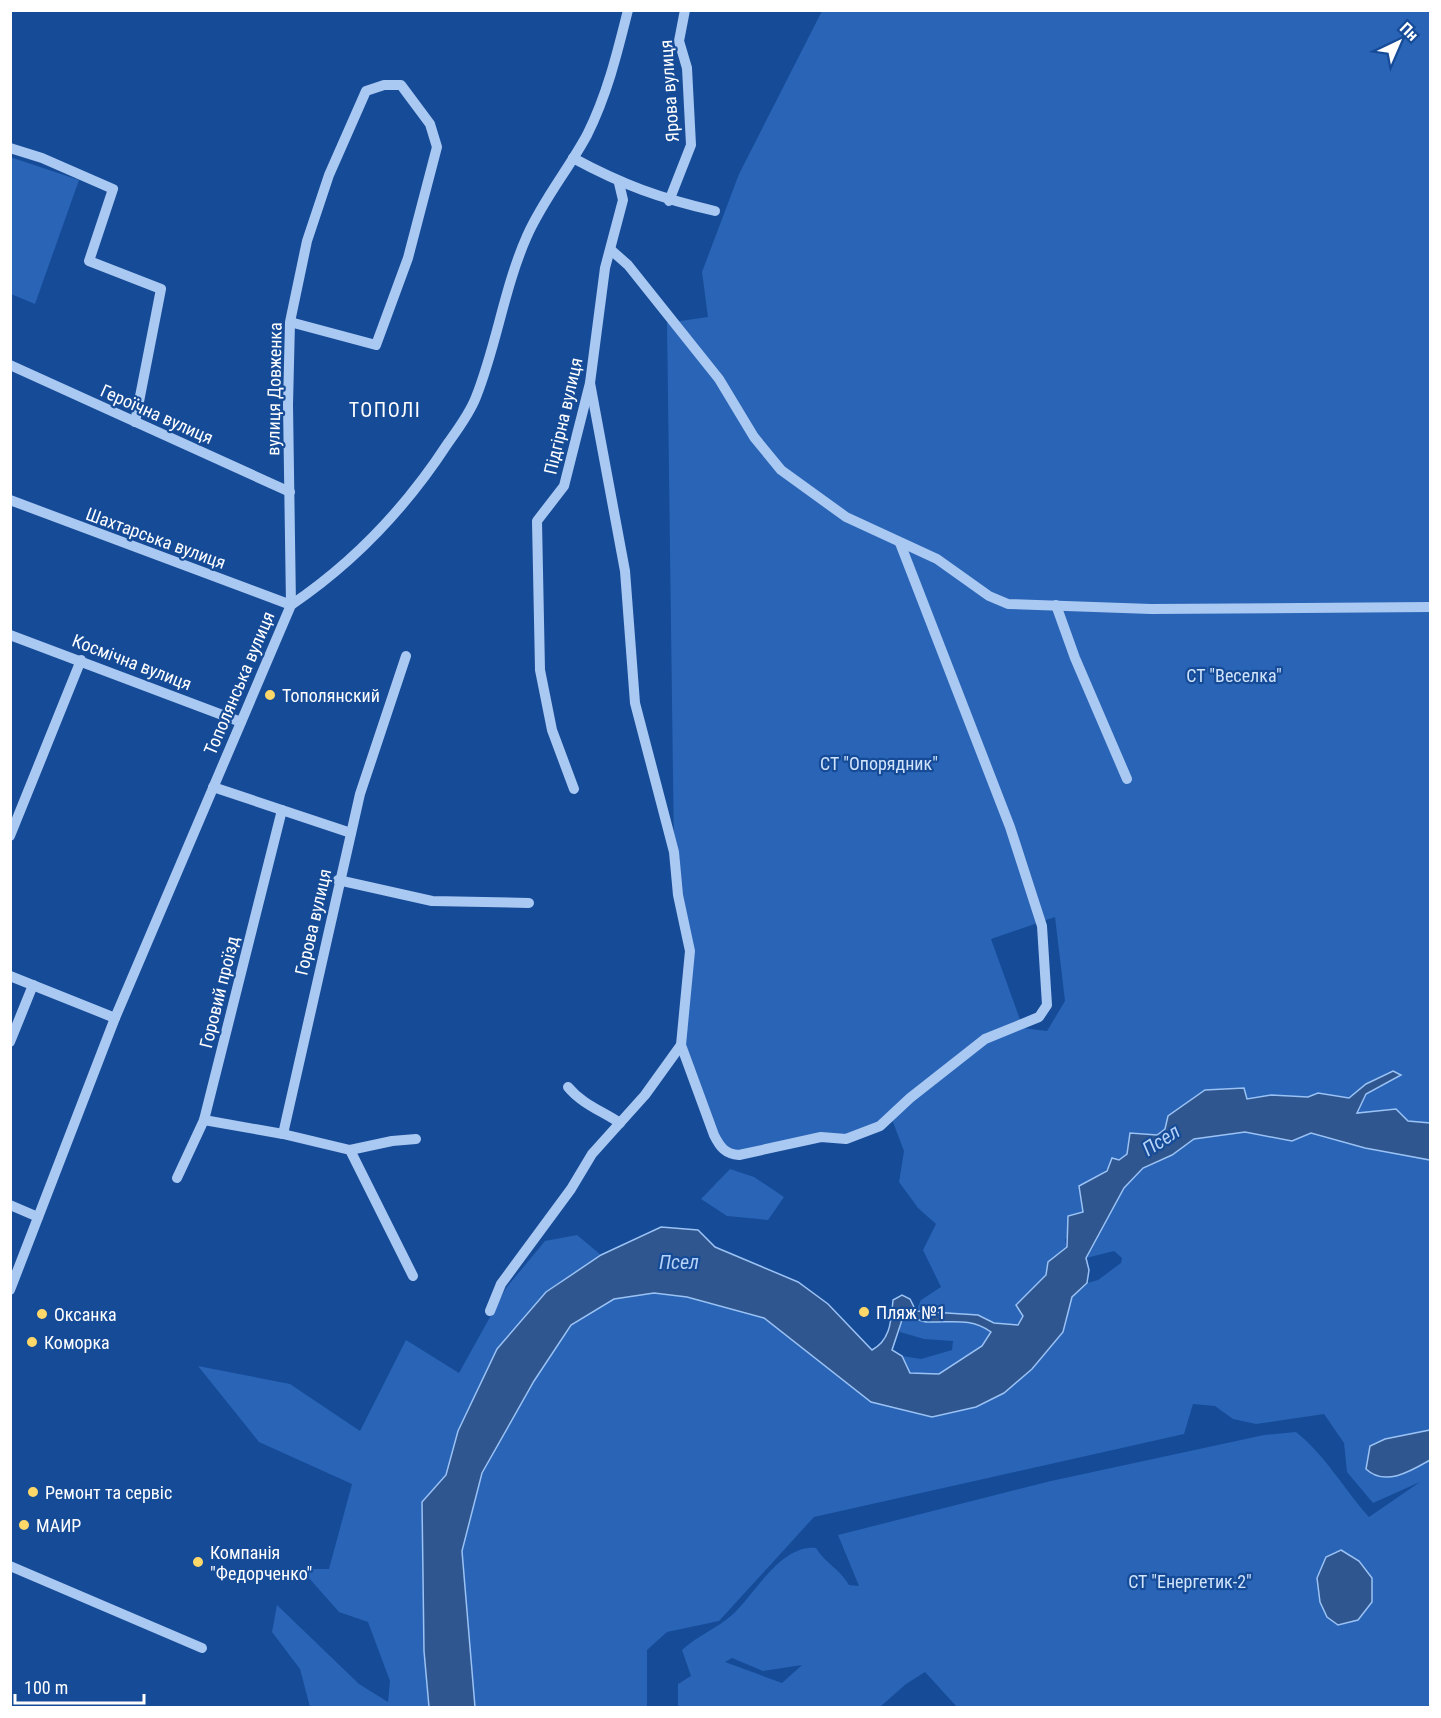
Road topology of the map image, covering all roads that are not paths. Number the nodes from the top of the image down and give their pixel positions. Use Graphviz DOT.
graph roads {
  1 [pos="628,10"];
  2 [pos="685,10"];
  3 [pos="10,148"];
  4 [pos="573,158"];
  5 [pos="619,183"];
  6 [pos="669,201"];
  7 [pos="714,211"];
  8 [pos="611,250"];
  9 [pos="290,322"];
  10 [pos="10,365"];
  11 [pos="590,383"];
  12 [pos="135,422"];
  13 [pos="290,492"];
  14 [pos="10,500"];
  15 [pos="900,543"];
  16 [pos="291,604"];
  17 [pos="1056,605"];
  18 [pos="1431,607"];
  19 [pos="10,635"];
  20 [pos="406,656"];
  21 [pos="81,660"];
  22 [pos="240,722"];
  23 [pos="1127,779"];
  24 [pos="213,787"];
  25 [pos="574,789"];
  26 [pos="282,810"];
  27 [pos="351,833"];
  28 [pos="10,836"];
  29 [pos="338,880"];
  30 [pos="529,903"];
  31 [pos="10,976"];
  32 [pos="33,985"];
  33 [pos="115,1018"];
  34 [pos="10,1042"];
  35 [pos="681,1045"];
  36 [pos="568,1087"];
  37 [pos="204,1120"];
  38 [pos="620,1124"];
  39 [pos="283,1134"];
  40 [pos="416,1139"];
  41 [pos="350,1150"];
  42 [pos="177,1179"];
  43 [pos="10,1205"];
  44 [pos="38,1217"];
  45 [pos="413,1276"];
  46 [pos="10,1290"];
  47 [pos="490,1311"];
  48 [pos="10,1566"];
  49 [pos="202,1648"];
  1 -- 4 [label="street, Тополянська вулиця"];
  2 -- 6 [label="street, Ярова вулиця"];
  3 -- 12 [label="street"];
  4 -- 5 [label="street"];
  4 -- 16 [label="street, Тополянська вулиця"];
  5 -- 6 [label="street"];
  5 -- 8 [label="street, Підгірна вулиця"];
  6 -- 7 [label="street"];
  8 -- 11 [label="street, Підгірна вулиця"];
  8 -- 15 [label="street"];
  9 -- 9 [label="street, вулиця Довженка"];
  9 -- 13 [label="street, вулиця Довженка"];
  10 -- 12 [label="street, Героїчна вулиця"];
  11 -- 25 [label="street, Підгірна вулиця"];
  11 -- 35 [label="street"];
  12 -- 13 [label="street, Героїчна вулиця"];
  13 -- 16 [label="street, вулиця Довженка"];
  14 -- 16 [label="street, Шахтарська вулиця"];
  15 -- 17 [label="street"];
  15 -- 35 [label="street"];
  16 -- 22 [label="street, Тополянська вулиця"];
  17 -- 18 [label="street"];
  17 -- 23 [label="street"];
  19 -- 21 [label="street, Космічна вулиця"];
  20 -- 27 [label="street, Горова вулиця"];
  21 -- 22 [label="street, Космічна вулиця"];
  21 -- 28 [label="street"];
  22 -- 24 [label="street, Тополянська вулиця"];
  24 -- 26 [label="street"];
  24 -- 33 [label="street, Тополянська вулиця"];
  26 -- 27 [label="street"];
  26 -- 37 [label="street, Горовий проїзд"];
  27 -- 29 [label="street, Горова вулиця"];
  29 -- 30 [label="street"];
  29 -- 39 [label="street, Горова вулиця"];
  31 -- 32 [label="street"];
  32 -- 33 [label="street"];
  32 -- 34 [label="street"];
  33 -- 44 [label="street, Тополянська вулиця"];
  35 -- 38 [label="street"];
  36 -- 38 [label="street"];
  37 -- 39 [label="street"];
  37 -- 42 [label="street, Горовий проїзд"];
  38 -- 47 [label="street"];
  39 -- 41 [label="street"];
  40 -- 41 [label="street"];
  41 -- 45 [label="street"];
  43 -- 44 [label="street"];
  44 -- 46 [label="street, Тополянська вулиця"];
  48 -- 49 [label="street"];
}
